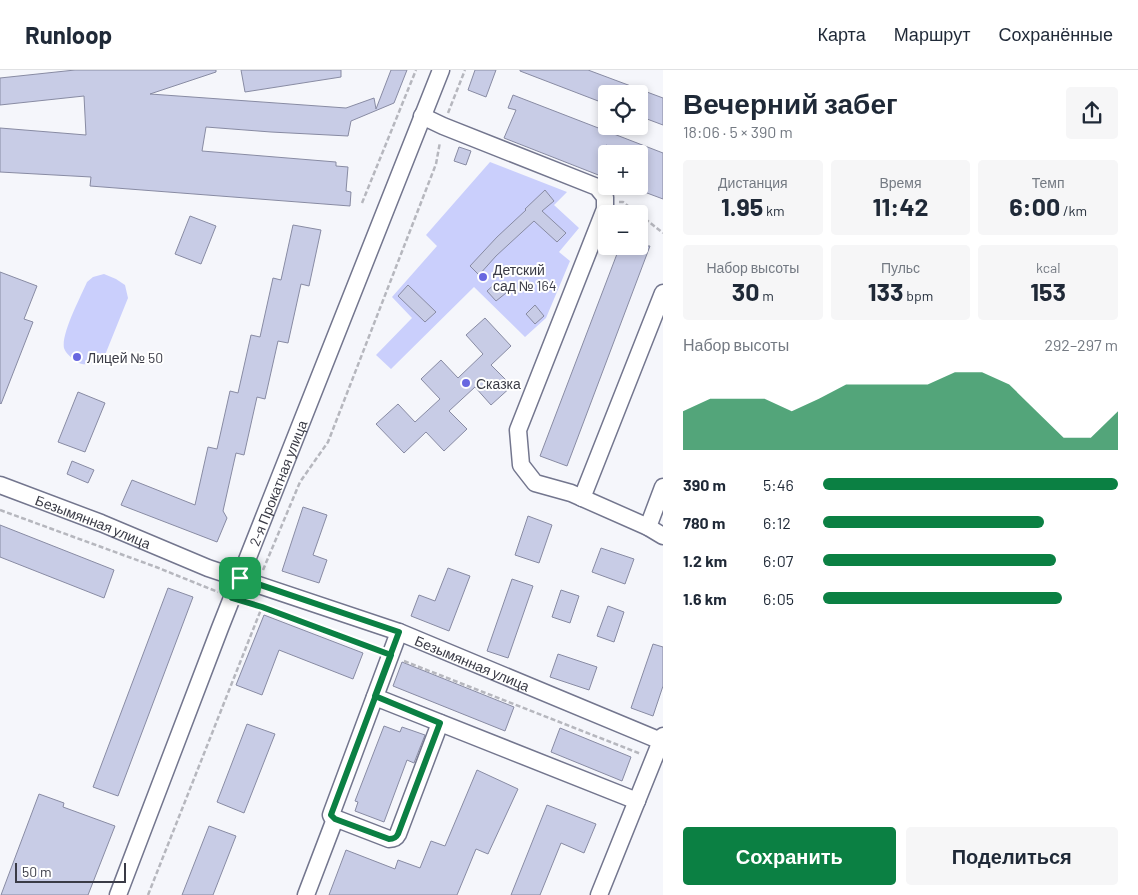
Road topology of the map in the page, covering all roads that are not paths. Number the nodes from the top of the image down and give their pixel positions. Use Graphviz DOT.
graph roads {
  1 [pos="441,70"];
  2 [pos="422,116"];
  3 [pos="663,293"];
  4 [pos="0,485"];
  5 [pos="663,487"];
  6 [pos="582,498"];
  7 [pos="648,527"];
  8 [pos="663,536"];
  9 [pos="240,578"];
  10 [pos="399,632"];
  11 [pos="375,696"];
  12 [pos="440,723"];
  13 [pos="662,739"];
  14 [pos="637,801"];
  15 [pos="335,819"];
  16 [pos="118,895"];
  17 [pos="306,895"];
  18 [pos="599,895"];
  1 -- 2 [label="street, 2-я Прокатная улица"];
  2 -- 6 [label="street"];
  2 -- 9 [label="street, 2-я Прокатная улица"];
  3 -- 6 [label="street"];
  4 -- 9 [label="street, Безымянная улица"];
  5 -- 7 [label="street"];
  6 -- 7 [label="street"];
  7 -- 8 [label="street"];
  9 -- 10 [label="street, Безымянная улица"];
  9 -- 16 [label="street, 2-я Прокатная улица"];
  10 -- 11 [label="street"];
  10 -- 13 [label="street, Безымянная улица"];
  11 -- 12 [label="street"];
  11 -- 15 [label="street"];
  12 -- 14 [label="street"];
  12 -- 15 [label="street"];
  13 -- 14 [label="street"];
  14 -- 18 [label="street"];
  15 -- 17 [label="street"];
}
